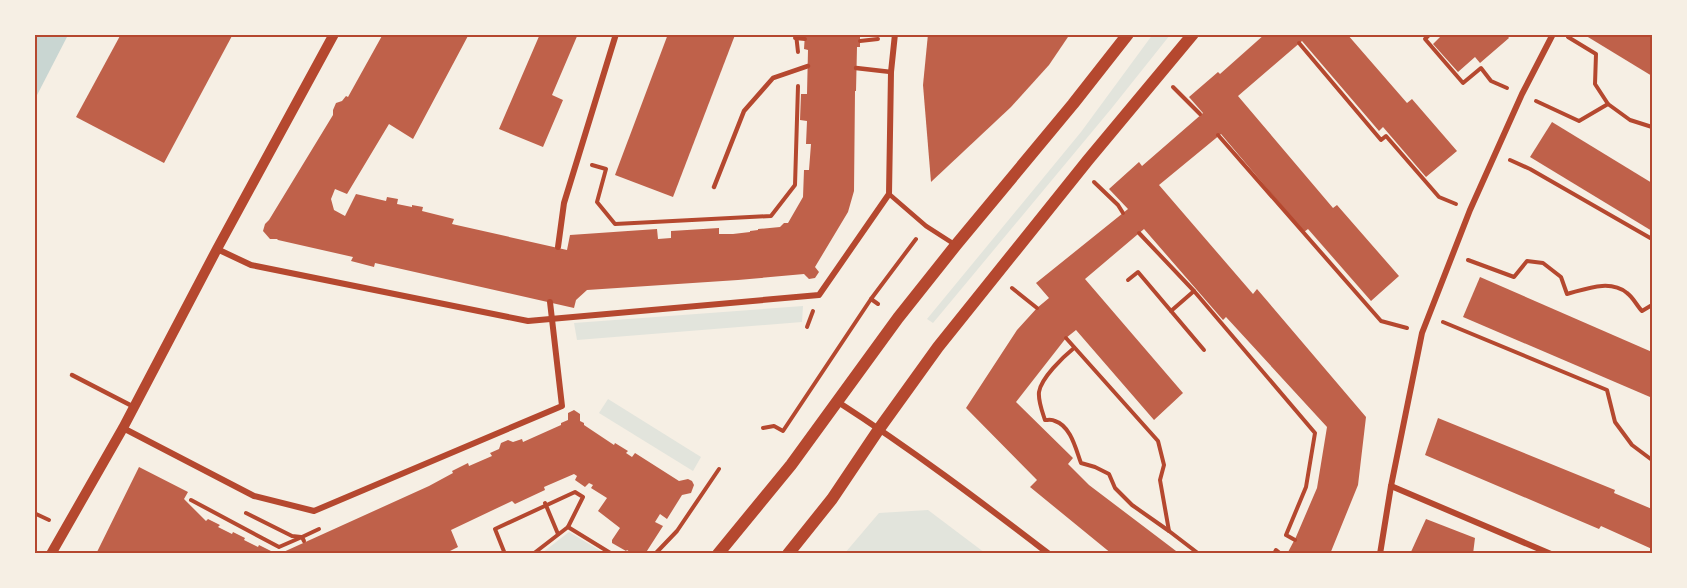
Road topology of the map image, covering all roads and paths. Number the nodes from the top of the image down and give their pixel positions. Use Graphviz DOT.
graph roads {
  1 [pos="333,34"];
  2 [pos="616,34"];
  3 [pos="895,34"];
  4 [pos="1128,34"];
  5 [pos="1193,34"];
  6 [pos="1430,34"];
  7 [pos="1553,34"];
  8 [pos="1563,34"];
  9 [pos="796,37"];
  10 [pos="804,39"];
  11 [pos="1299,43"];
  12 [pos="808,66"];
  13 [pos="856,68"];
  14 [pos="799,70"];
  15 [pos="891,72"];
  16 [pos="1491,81"];
  17 [pos="1189,102"];
  18 [pos="1608,104"];
  19 [pos="1555,110"];
  20 [pos="1200,114"];
  21 [pos="1653,127"];
  22 [pos="1218,135"];
  23 [pos="606,169"];
  24 [pos="1530,169"];
  25 [pos="714,187"];
  26 [pos="890,194"];
  27 [pos="1110,198"];
  28 [pos="1470,210"];
  29 [pos="1123,213"];
  30 [pos="926,226"];
  31 [pos="1139,233"];
  32 [pos="1653,239"];
  33 [pos="956,245"];
  34 [pos="558,247"];
  35 [pos="217,249"];
  36 [pos="1488,268"];
  37 [pos="997,275"];
  38 [pos="1128,280"];
  39 [pos="1194,291"];
  40 [pos="871,298"];
  41 [pos="550,302"];
  42 [pos="878,304"];
  43 [pos="1653,305"];
  44 [pos="1037,308"];
  45 [pos="1171,311"];
  46 [pos="553,319"];
  47 [pos="1461,329"];
  48 [pos="1422,333"];
  49 [pos="1066,338"];
  50 [pos="1074,348"];
  51 [pos="1204,350"];
  52 [pos="72,375"];
  53 [pos="838,402"];
  54 [pos="134,407"];
  55 [pos="123,428"];
  56 [pos="763,428"];
  57 [pos="879,429"];
  58 [pos="1653,460"];
  59 [pos="719,469"];
  60 [pos="1391,486"];
  61 [pos="586,492"];
  62 [pos="584,497"];
  63 [pos="191,500"];
  64 [pos="545,504"];
  65 [pos="245,514"];
  66 [pos="568,526"];
  67 [pos="1169,531"];
  68 [pos="558,534"];
  69 [pos="1294,540"];
  70 [pos="51,553"];
  71 [pos="505,554"];
  72 [pos="533,554"];
  73 [pos="612,554"];
  74 [pos="655,554"];
  75 [pos="718,554"];
  76 [pos="788,554"];
  77 [pos="1049,554"];
  78 [pos="1199,554"];
  79 [pos="1274,554"];
  80 [pos="1281,554"];
  81 [pos="1380,554"];
  82 [pos="1551,554"];
  1 -- 35 [label="street"];
  2 -- 34 [label="street"];
  3 -- 15 [label="street"];
  4 -- 33 [label="main road"];
  5 -- 37 [label="main road"];
  6 -- 16 [label="path"];
  7 -- 28 [label="street"];
  8 -- 18 [label="path"];
  9 -- 10 [label="path"];
  9 -- 14 [label="path"];
  11 -- 28 [label="path"];
  12 -- 14 [label="lane"];
  13 -- 15 [label="lane"];
  14 -- 23 [label="path"];
  14 -- 25 [label="lane"];
  15 -- 26 [label="street"];
  17 -- 20 [label="path"];
  18 -- 19 [label="path"];
  18 -- 21 [label="path"];
  22 -- 48 [label="path"];
  24 -- 32 [label="path"];
  26 -- 30 [label="lane"];
  26 -- 46 [label="street"];
  27 -- 29 [label="path"];
  28 -- 48 [label="street"];
  30 -- 33 [label="lane"];
  30 -- 40 [label="path"];
  31 -- 39 [label="path"];
  33 -- 53 [label="main road"];
  35 -- 46 [label="street"];
  35 -- 54 [label="street"];
  36 -- 43 [label="path"];
  37 -- 44 [label="path"];
  37 -- 57 [label="main road"];
  38 -- 45 [label="path"];
  39 -- 45 [label="path"];
  39 -- 69 [label="path"];
  40 -- 42 [label="path"];
  40 -- 56 [label="path"];
  41 -- 46 [label="street"];
  45 -- 51 [label="path"];
  46 -- 55 [label="street"];
  47 -- 58 [label="path"];
  48 -- 60 [label="street"];
  49 -- 50 [label="path"];
  50 -- 67 [label="path"];
  50 -- 67 [label="path"];
  52 -- 54 [label="lane"];
  53 -- 57 [label="street"];
  53 -- 75 [label="main road"];
  54 -- 55 [label="street"];
  55 -- 70 [label="street"];
  57 -- 76 [label="main road"];
  57 -- 77 [label="street"];
  59 -- 74 [label="path"];
  60 -- 81 [label="street"];
  60 -- 82 [label="street"];
  61 -- 62 [label="path"];
  62 -- 64 [label="path"];
  62 -- 66 [label="path"];
  63 -- 65 [label="path"];
  64 -- 68 [label="path"];
  64 -- 71 [label="path"];
  66 -- 68 [label="path"];
  66 -- 73 [label="path"];
  67 -- 78 [label="path"];
  68 -- 72 [label="path"];
  79 -- 80 [label="path"];
}
